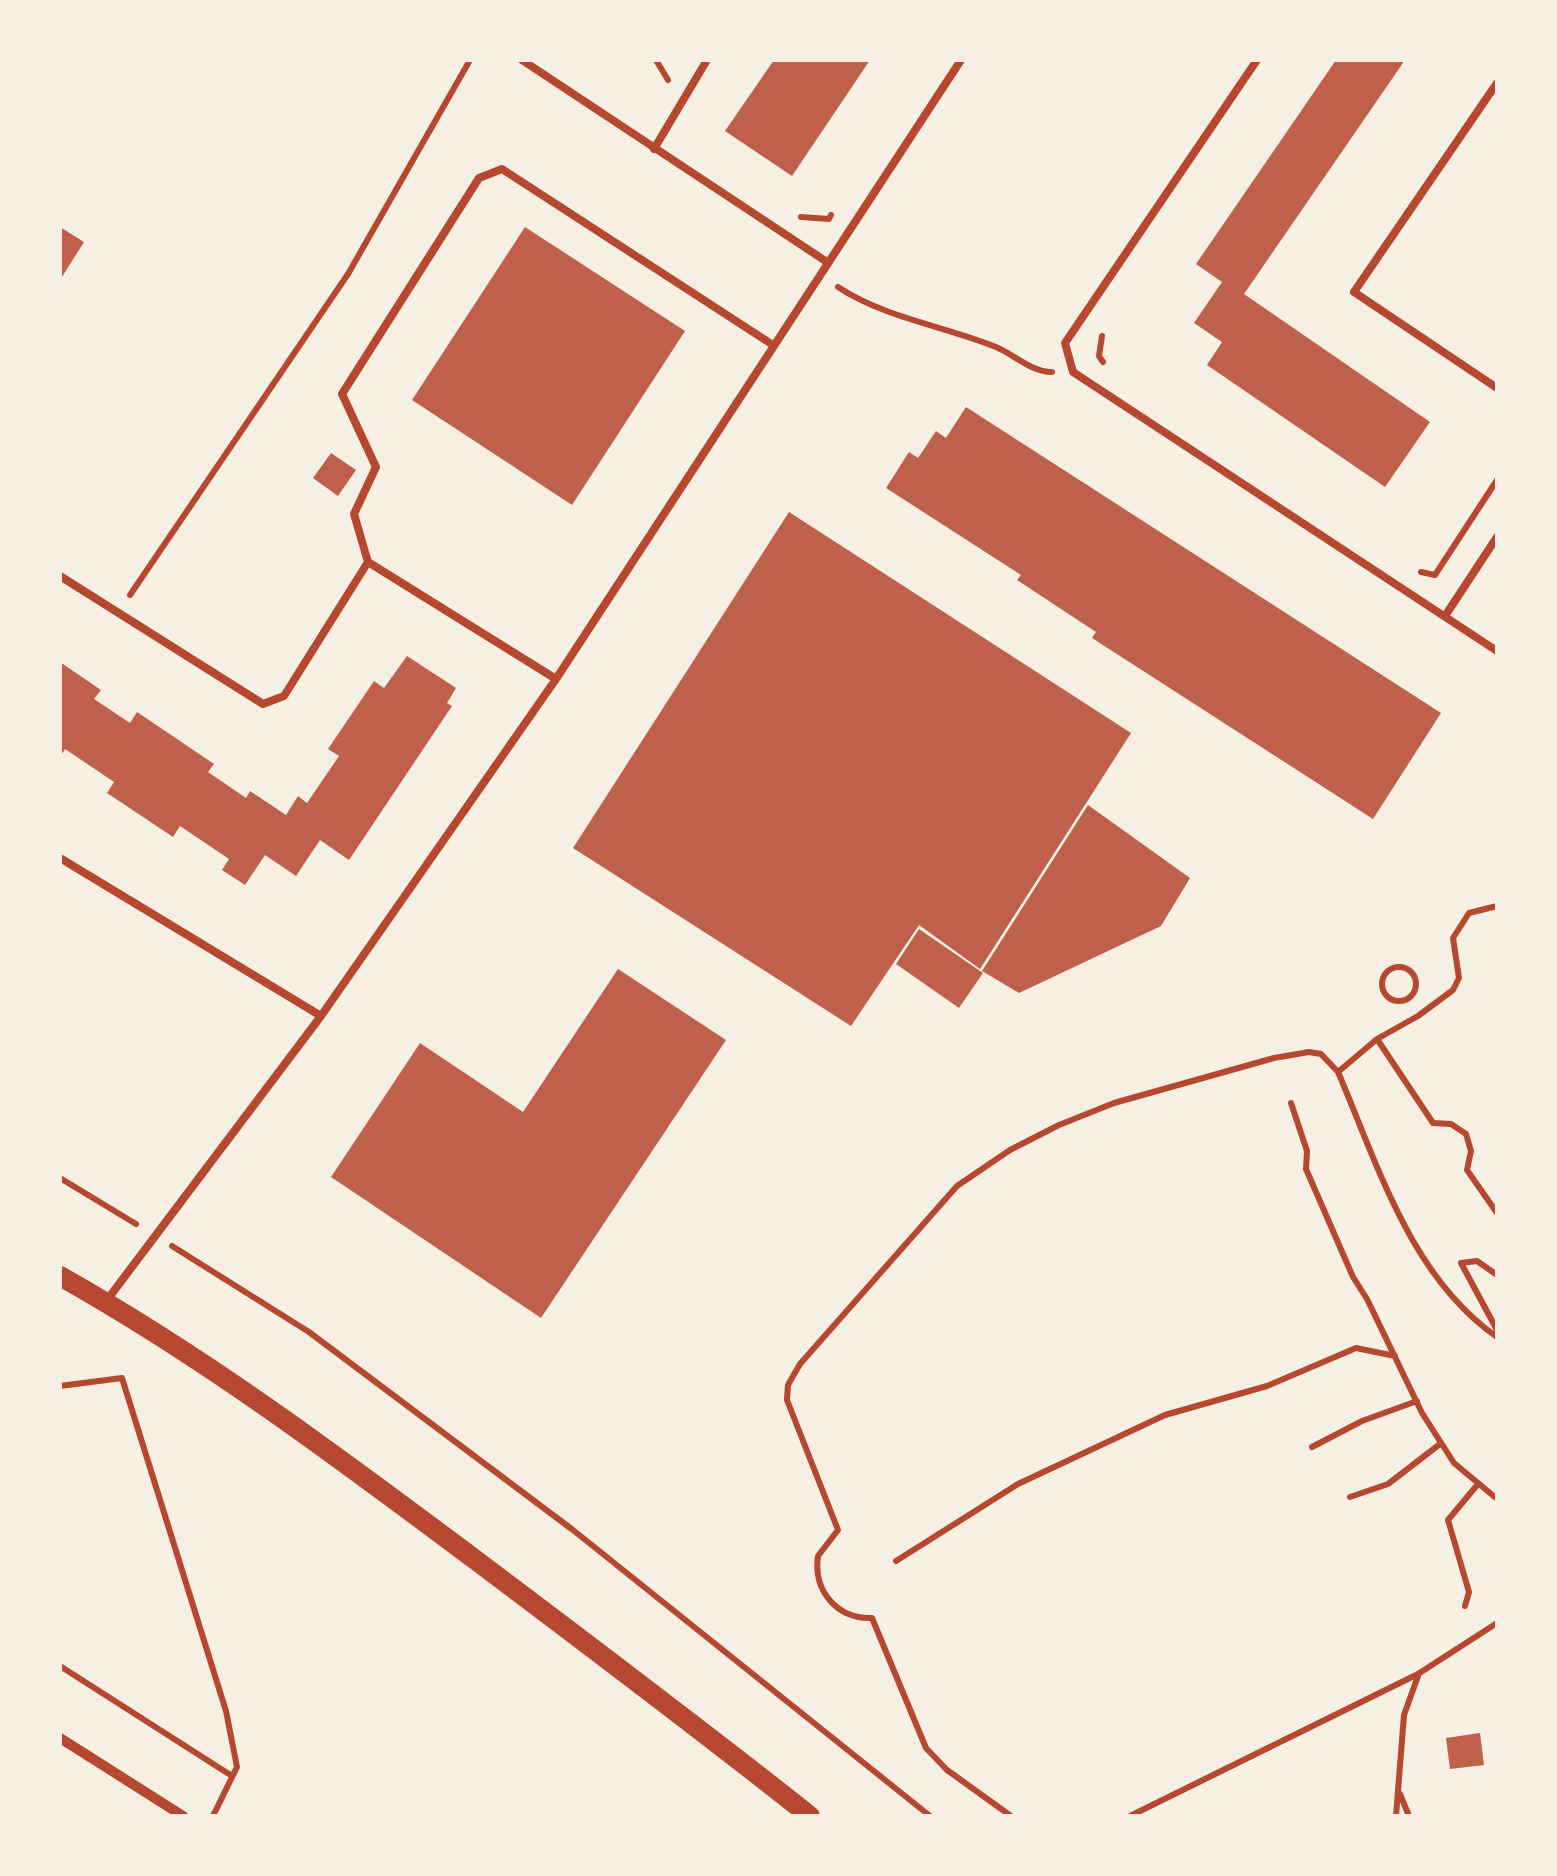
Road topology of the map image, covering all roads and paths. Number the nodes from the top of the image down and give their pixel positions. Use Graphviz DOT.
graph roads {
  1 [pos="470,60"];
  2 [pos="522,60"];
  3 [pos="707,60"];
  4 [pos="961,60"];
  5 [pos="1257,60"];
  6 [pos="1497,84"];
  7 [pos="654,149"];
  8 [pos="840,203"];
  9 [pos="792,216"];
  10 [pos="826,262"];
  11 [pos="819,274"];
  12 [pos="1111,323"];
  13 [pos="772,345"];
  14 [pos="1099,356"];
  15 [pos="1073,372"];
  16 [pos="1109,372"];
  17 [pos="1497,388"];
  18 [pos="1497,480"];
  19 [pos="1497,537"];
  20 [pos="368,562"];
  21 [pos="1418,572"];
  22 [pos="60,576"];
  23 [pos="119,612"];
  24 [pos="1445,616"];
  25 [pos="1497,651"];
  26 [pos="556,680"];
  27 [pos="60,858"];
  28 [pos="1497,906"];
  29 [pos="1408,1000"];
  30 [pos="321,1016"];
  31 [pos="1418,1016"];
  32 [pos="1376,1039"];
  33 [pos="1338,1072"];
  34 [pos="1291,1103"];
  35 [pos="60,1178"];
  36 [pos="1497,1213"];
  37 [pos="154,1235"];
  38 [pos="1497,1274"];
  39 [pos="60,1276"];
  40 [pos="106,1302"];
  41 [pos="1497,1333"];
  42 [pos="1395,1356"];
  43 [pos="60,1386"];
  44 [pos="1417,1401"];
  45 [pos="1440,1444"];
  46 [pos="1312,1446"];
  47 [pos="1478,1484"];
  48 [pos="1350,1497"];
  49 [pos="1496,1498"];
  50 [pos="896,1561"];
  51 [pos="1466,1606"];
  52 [pos="1497,1623"];
  53 [pos="60,1666"];
  54 [pos="1418,1674"];
  55 [pos="60,1738"];
  56 [pos="232,1776"];
  57 [pos="1397,1784"];
  58 [pos="214,1813"];
  59 [pos="183,1816"];
  60 [pos="224,1816"];
  61 [pos="810,1816"];
  62 [pos="930,1816"];
  63 [pos="1012,1816"];
  64 [pos="1130,1816"];
  65 [pos="1396,1816"];
  66 [pos="1408,1816"];
  1 -- 23 [label="path"];
  2 -- 7 [label="lane"];
  3 -- 7 [label="lane"];
  4 -- 10 [label="lane"];
  5 -- 15 [label="lane"];
  6 -- 17 [label="lane"];
  7 -- 10 [label="lane"];
  8 -- 9 [label="path"];
  10 -- 11 [label="lane"];
  11 -- 13 [label="lane"];
  11 -- 15 [label="path"];
  12 -- 14 [label="path"];
  13 -- 20 [label="lane"];
  13 -- 26 [label="lane"];
  14 -- 15 [label="path"];
  14 -- 16 [label="path"];
  15 -- 24 [label="lane"];
  18 -- 21 [label="path"];
  19 -- 24 [label="lane"];
  20 -- 23 [label="lane"];
  20 -- 26 [label="lane"];
  22 -- 23 [label="lane"];
  24 -- 25 [label="lane"];
  26 -- 30 [label="lane"];
  27 -- 30 [label="lane"];
  28 -- 31 [label="path"];
  29 -- 29 [label="path"];
  29 -- 31 [label="path"];
  30 -- 37 [label="lane"];
  31 -- 32 [label="path"];
  32 -- 33 [label="path"];
  32 -- 36 [label="path"];
  33 -- 41 [label="path"];
  33 -- 63 [label="path"];
  34 -- 42 [label="path"];
  35 -- 37 [label="path"];
  37 -- 40 [label="lane"];
  37 -- 62 [label="path"];
  38 -- 41 [label="path"];
  39 -- 40 [label="main road"];
  40 -- 61 [label="main road"];
  42 -- 44 [label="path"];
  42 -- 50 [label="path"];
  43 -- 56 [label="path"];
  44 -- 45 [label="path"];
  44 -- 46 [label="path"];
  45 -- 47 [label="path"];
  45 -- 48 [label="path"];
  47 -- 49 [label="path"];
  47 -- 51 [label="path"];
  52 -- 54 [label="path"];
  53 -- 56 [label="path"];
  54 -- 57 [label="path"];
  54 -- 64 [label="path"];
  55 -- 59 [label="street"];
  56 -- 58 [label="path"];
  57 -- 65 [label="path"];
  57 -- 66 [label="path"];
  58 -- 60 [label="path"];
}
